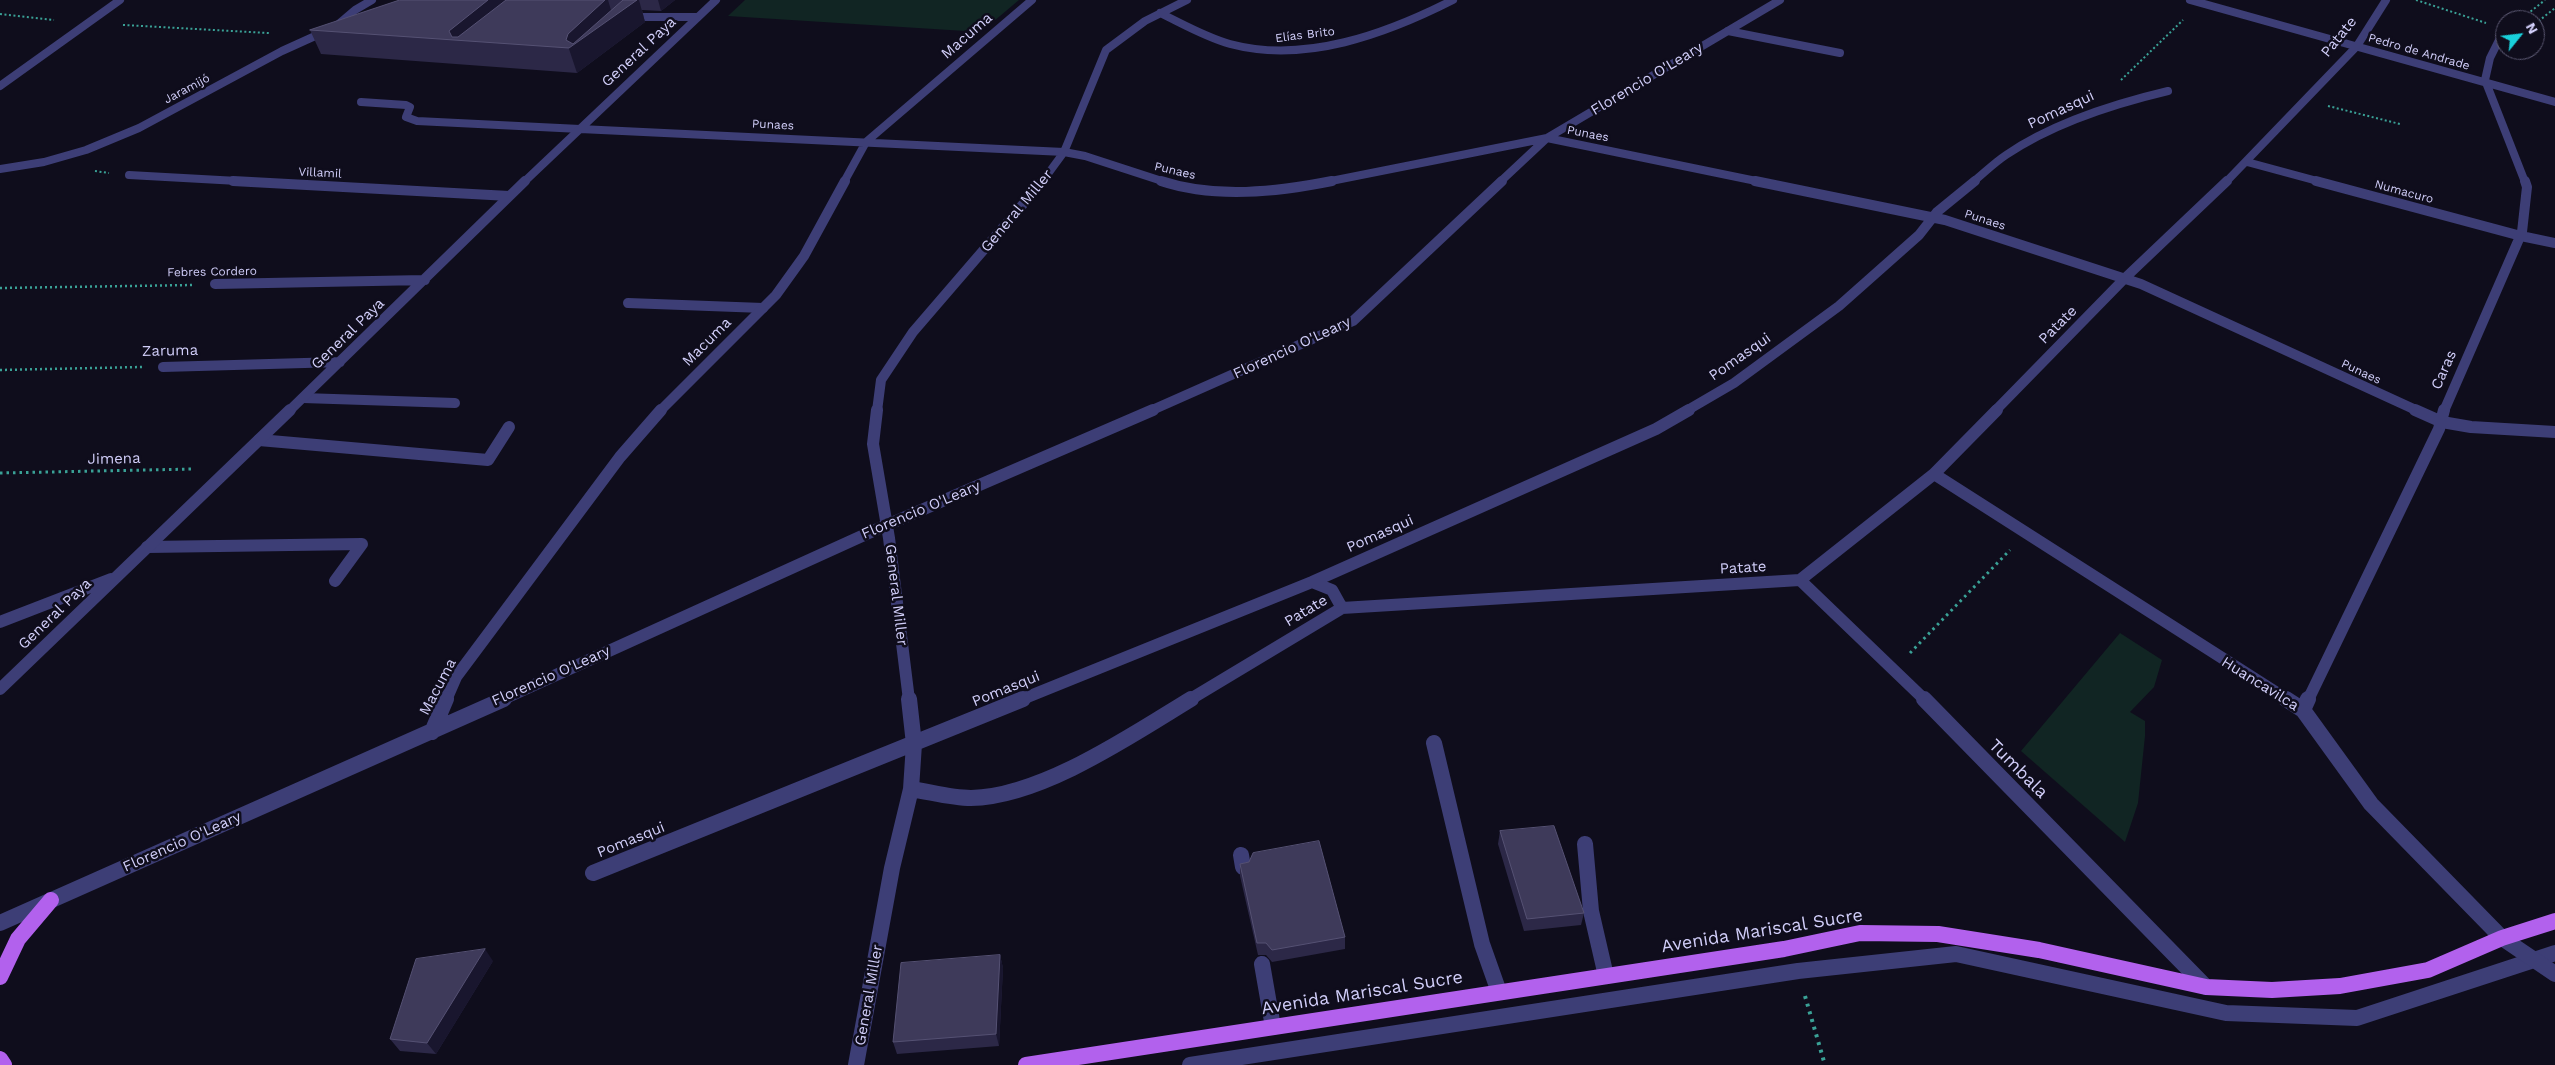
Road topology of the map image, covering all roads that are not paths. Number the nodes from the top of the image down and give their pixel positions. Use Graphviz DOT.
graph roads {
  1 [pos="120,0"];
  2 [pos="372,0"];
  3 [pos="716,0"];
  4 [pos="1032,0"];
  5 [pos="1187,0"];
  6 [pos="1453,0"];
  7 [pos="1780,0"];
  8 [pos="2190,0"];
  9 [pos="2386,0"];
  10 [pos="2204,1"];
  11 [pos="1160,13"];
  12 [pos="698,17"];
  13 [pos="361,18"];
  14 [pos="621,19"];
  15 [pos="335,28"];
  16 [pos="1728,31"];
  17 [pos="2357,46"];
  18 [pos="2495,48"];
  19 [pos="1840,53"];
  20 [pos="2486,84"];
  21 [pos="0,86"];
  22 [pos="2168,91"];
  23 [pos="361,102"];
  24 [pos="2555,102"];
  25 [pos="580,128"];
  26 [pos="1547,138"];
  27 [pos="866,142"];
  28 [pos="1064,152"];
  29 [pos="2248,162"];
  30 [pos="0,169"];
  31 [pos="129,176"];
  32 [pos="509,196"];
  33 [pos="1933,217"];
  34 [pos="2521,236"];
  35 [pos="2555,243"];
  36 [pos="2125,278"];
  37 [pos="425,280"];
  38 [pos="215,284"];
  39 [pos="628,302"];
  40 [pos="763,308"];
  41 [pos="340,362"];
  42 [pos="163,367"];
  43 [pos="303,398"];
  44 [pos="455,403"];
  45 [pos="2442,422"];
  46 [pos="509,427"];
  47 [pos="2555,432"];
  48 [pos="259,440"];
  49 [pos="1934,474"];
  50 [pos="887,525"];
  51 [pos="147,547"];
  52 [pos="116,577"];
  53 [pos="1800,580"];
  54 [pos="335,581"];
  55 [pos="1312,582"];
  56 [pos="1342,608"];
  57 [pos="0,622"];
  58 [pos="0,689"];
  59 [pos="2303,710"];
  60 [pos="432,732"];
  61 [pos="1434,743"];
  62 [pos="914,744"];
  63 [pos="911,789"];
  64 [pos="1585,844"];
  65 [pos="593,873"];
  66 [pos="51,900"];
  67 [pos="2555,921"];
  68 [pos="0,923"];
  69 [pos="2502,938"];
  70 [pos="2555,952"];
  71 [pos="2532,960"];
  72 [pos="1262,964"];
  73 [pos="2555,974"];
  74 [pos="1606,976"];
  75 [pos="0,977"];
  76 [pos="2206,987"];
  77 [pos="1499,992"];
  78 [pos="1273,1027"];
  79 [pos="0,1058"];
  80 [pos="1045,1064"];
  81 [pos="4,1065"];
  82 [pos="856,1065"];
  83 [pos="1026,1065"];
  84 [pos="1190,1065"];
  1 -- 21 [label="street"];
  2 -- 15 [label="street, Jaramijó"];
  3 -- 12 [label="street, General Paya"];
  4 -- 27 [label="street, Macuma"];
  5 -- 11 [label="street, General Miller"];
  6 -- 11 [label="street, Elías Brito"];
  7 -- 16 [label="street, Florencio O'Leary"];
  8 -- 10 [label="street, Pedro de Andrade"];
  9 -- 17 [label="street, Patate"];
  10 -- 17 [label="street, Pedro de Andrade"];
  11 -- 28 [label="street, General Miller"];
  12 -- 14 [label="street"];
  12 -- 25 [label="street, General Paya"];
  13 -- 15 [label="street"];
  15 -- 30 [label="street, Jaramijó"];
  16 -- 19 [label="street"];
  16 -- 26 [label="street, Florencio O'Leary"];
  17 -- 20 [label="street, Pedro de Andrade"];
  17 -- 29 [label="street, Patate"];
  18 -- 20 [label="street"];
  20 -- 24 [label="street, Pedro de Andrade"];
  20 -- 34 [label="street, Caras"];
  22 -- 33 [label="street, Pomasqui"];
  23 -- 25 [label="street, Punaes"];
  25 -- 27 [label="street, Punaes"];
  25 -- 32 [label="street, General Paya"];
  26 -- 28 [label="street, Punaes"];
  26 -- 33 [label="street, Punaes"];
  26 -- 50 [label="street, Florencio O'Leary"];
  27 -- 28 [label="street, Punaes"];
  27 -- 40 [label="street, Macuma"];
  28 -- 50 [label="street, General Miller"];
  29 -- 34 [label="street, Numacuro"];
  29 -- 36 [label="street, Patate"];
  31 -- 32 [label="street, Villamil"];
  32 -- 37 [label="street, General Paya"];
  33 -- 36 [label="street, Punaes"];
  33 -- 55 [label="street, Pomasqui"];
  34 -- 35 [label="street, Numacuro"];
  34 -- 45 [label="street, Caras"];
  36 -- 45 [label="street, Punaes"];
  36 -- 49 [label="street, Patate"];
  37 -- 38 [label="street, Febres Cordero"];
  37 -- 41 [label="street, General Paya"];
  39 -- 40 [label="street"];
  40 -- 60 [label="street, Macuma"];
  41 -- 42 [label="street, Zaruma"];
  41 -- 43 [label="street, General Paya"];
  43 -- 44 [label="street"];
  43 -- 48 [label="street, General Paya"];
  45 -- 47 [label="street, Punaes"];
  45 -- 59 [label="street, Caras"];
  46 -- 48 [label="street"];
  48 -- 51 [label="street, General Paya"];
  49 -- 53 [label="street, Patate"];
  49 -- 59 [label="street, Huancavilca"];
  50 -- 60 [label="street, Florencio O'Leary"];
  50 -- 62 [label="street, General Miller"];
  51 -- 52 [label="street, General Paya"];
  51 -- 54 [label="street"];
  52 -- 57 [label="street"];
  52 -- 58 [label="street, General Paya"];
  53 -- 56 [label="street, Patate"];
  53 -- 76 [label="street, Tumbala"];
  55 -- 56 [label="street"];
  55 -- 62 [label="street, Pomasqui"];
  56 -- 63 [label="street, Patate"];
  59 -- 69 [label="street, Huancavilca"];
  60 -- 66 [label="street, Florencio O'Leary"];
  61 -- 77 [label="street"];
  62 -- 63 [label="street, General Miller"];
  62 -- 65 [label="street, Pomasqui"];
  63 -- 82 [label="street, General Miller"];
  64 -- 74 [label="street"];
  66 -- 68 [label="street, Florencio O'Leary"];
  66 -- 75 [label="main road"];
  67 -- 69 [label="main road, Avenida Mariscal Sucre"];
  69 -- 71 [label="street, Huancavilca"];
  69 -- 76 [label="main road, Avenida Mariscal Sucre"];
  70 -- 71 [label="street"];
  71 -- 73 [label="street, Huancavilca"];
  71 -- 84 [label="street"];
  72 -- 78 [label="street"];
  74 -- 76 [label="main road, Avenida Mariscal Sucre"];
  74 -- 77 [label="main road, Avenida Mariscal Sucre"];
  77 -- 78 [label="main road, Avenida Mariscal Sucre"];
  78 -- 80 [label="main road, Avenida Mariscal Sucre"];
  79 -- 81 [label="main road"];
  80 -- 83 [label="main road, Avenida Mariscal Sucre"];
}
